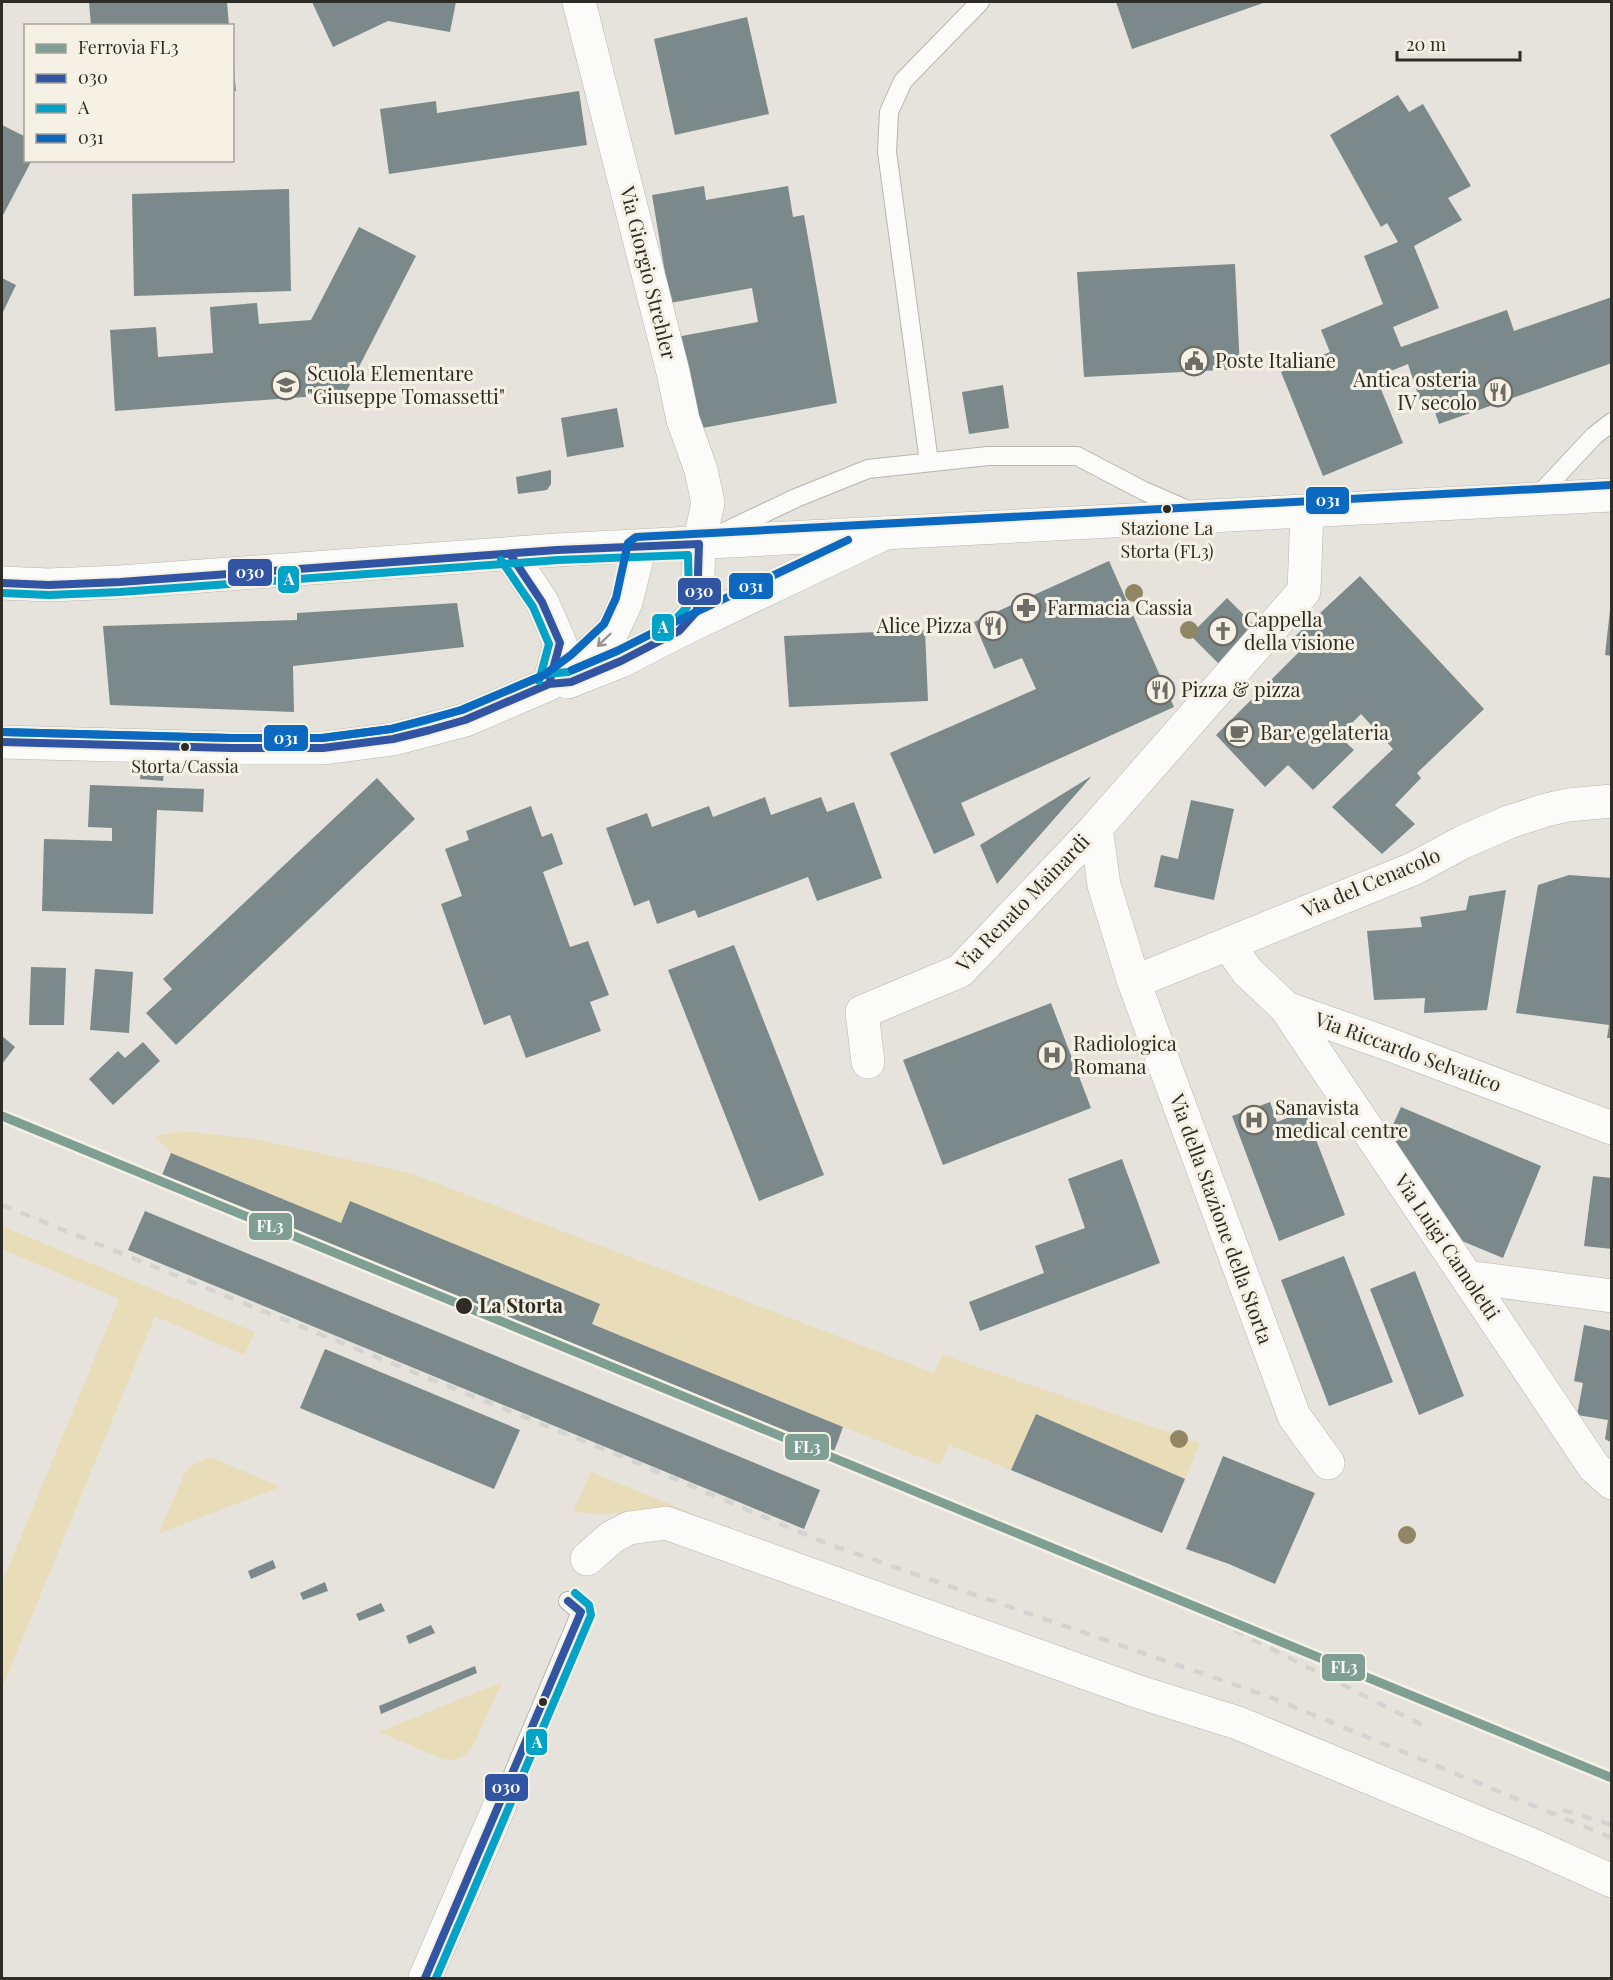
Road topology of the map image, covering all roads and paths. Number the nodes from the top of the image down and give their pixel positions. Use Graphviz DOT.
graph roads {
  1 [pos="579,2"];
  2 [pos="980,2"];
  3 [pos="1611,422"];
  4 [pos="1603,435"];
  5 [pos="929,462"];
  6 [pos="1611,495"];
  7 [pos="1535,499"];
  8 [pos="1307,510"];
  9 [pos="1203,516"];
  10 [pos="885,533"];
  11 [pos="699,544"];
  12 [pos="638,547"];
  13 [pos="510,554"];
  14 [pos="2,583"];
  15 [pos="678,631"];
  16 [pos="549,684"];
  17 [pos="2,742"];
  18 [pos="1611,801"];
  19 [pos="1096,828"];
  20 [pos="1228,944"];
  21 [pos="1134,982"];
  22 [pos="1286,1008"];
  23 [pos="868,1062"];
  24 [pos="1611,1128"];
  25 [pos="1467,1277"];
  26 [pos="1611,1296"];
  27 [pos="1328,1463"];
  28 [pos="1611,1483"];
  29 [pos="587,1559"];
  30 [pos="568,1601"];
  31 [pos="500,1805"];
  32 [pos="1611,1881"];
  33 [pos="425,1978"];
  1 -- 11 [label="street, Via Giorgio Strehler"];
  2 -- 5 [label="lane"];
  3 -- 4 [label="lane"];
  4 -- 7 [label="lane"];
  5 -- 9 [label="lane"];
  5 -- 11 [label="lane"];
  6 -- 7 [label="street"];
  7 -- 8 [label="street"];
  8 -- 9 [label="street"];
  8 -- 19 [label="street"];
  9 -- 10 [label="street"];
  10 -- 11 [label="street"];
  10 -- 15 [label="street"];
  11 -- 12 [label="street"];
  11 -- 15 [label="street, Via Giorgio Strehler"];
  12 -- 13 [label="street"];
  12 -- 16 [label="street, one-way"];
  13 -- 14 [label="street"];
  13 -- 16 [label="street"];
  15 -- 16 [label="street"];
  16 -- 17 [label="street"];
  18 -- 20 [label="street, Via del Cenacolo"];
  19 -- 21 [label="street, Via della Stazione della Storta"];
  19 -- 23 [label="street, Via Renato Mainardi"];
  20 -- 21 [label="street, Via del Cenacolo"];
  20 -- 22 [label="street, Via Riccardo Selvatico"];
  21 -- 27 [label="street, Via della Stazione della Storta"];
  22 -- 24 [label="street, Via Riccardo Selvatico"];
  22 -- 25 [label="street, Via Luigi Camoletti"];
  25 -- 26 [label="street"];
  25 -- 28 [label="street, Via Luigi Camoletti"];
  29 -- 32 [label="street"];
  30 -- 31 [label="lane"];
  31 -- 33 [label="street"];
}
